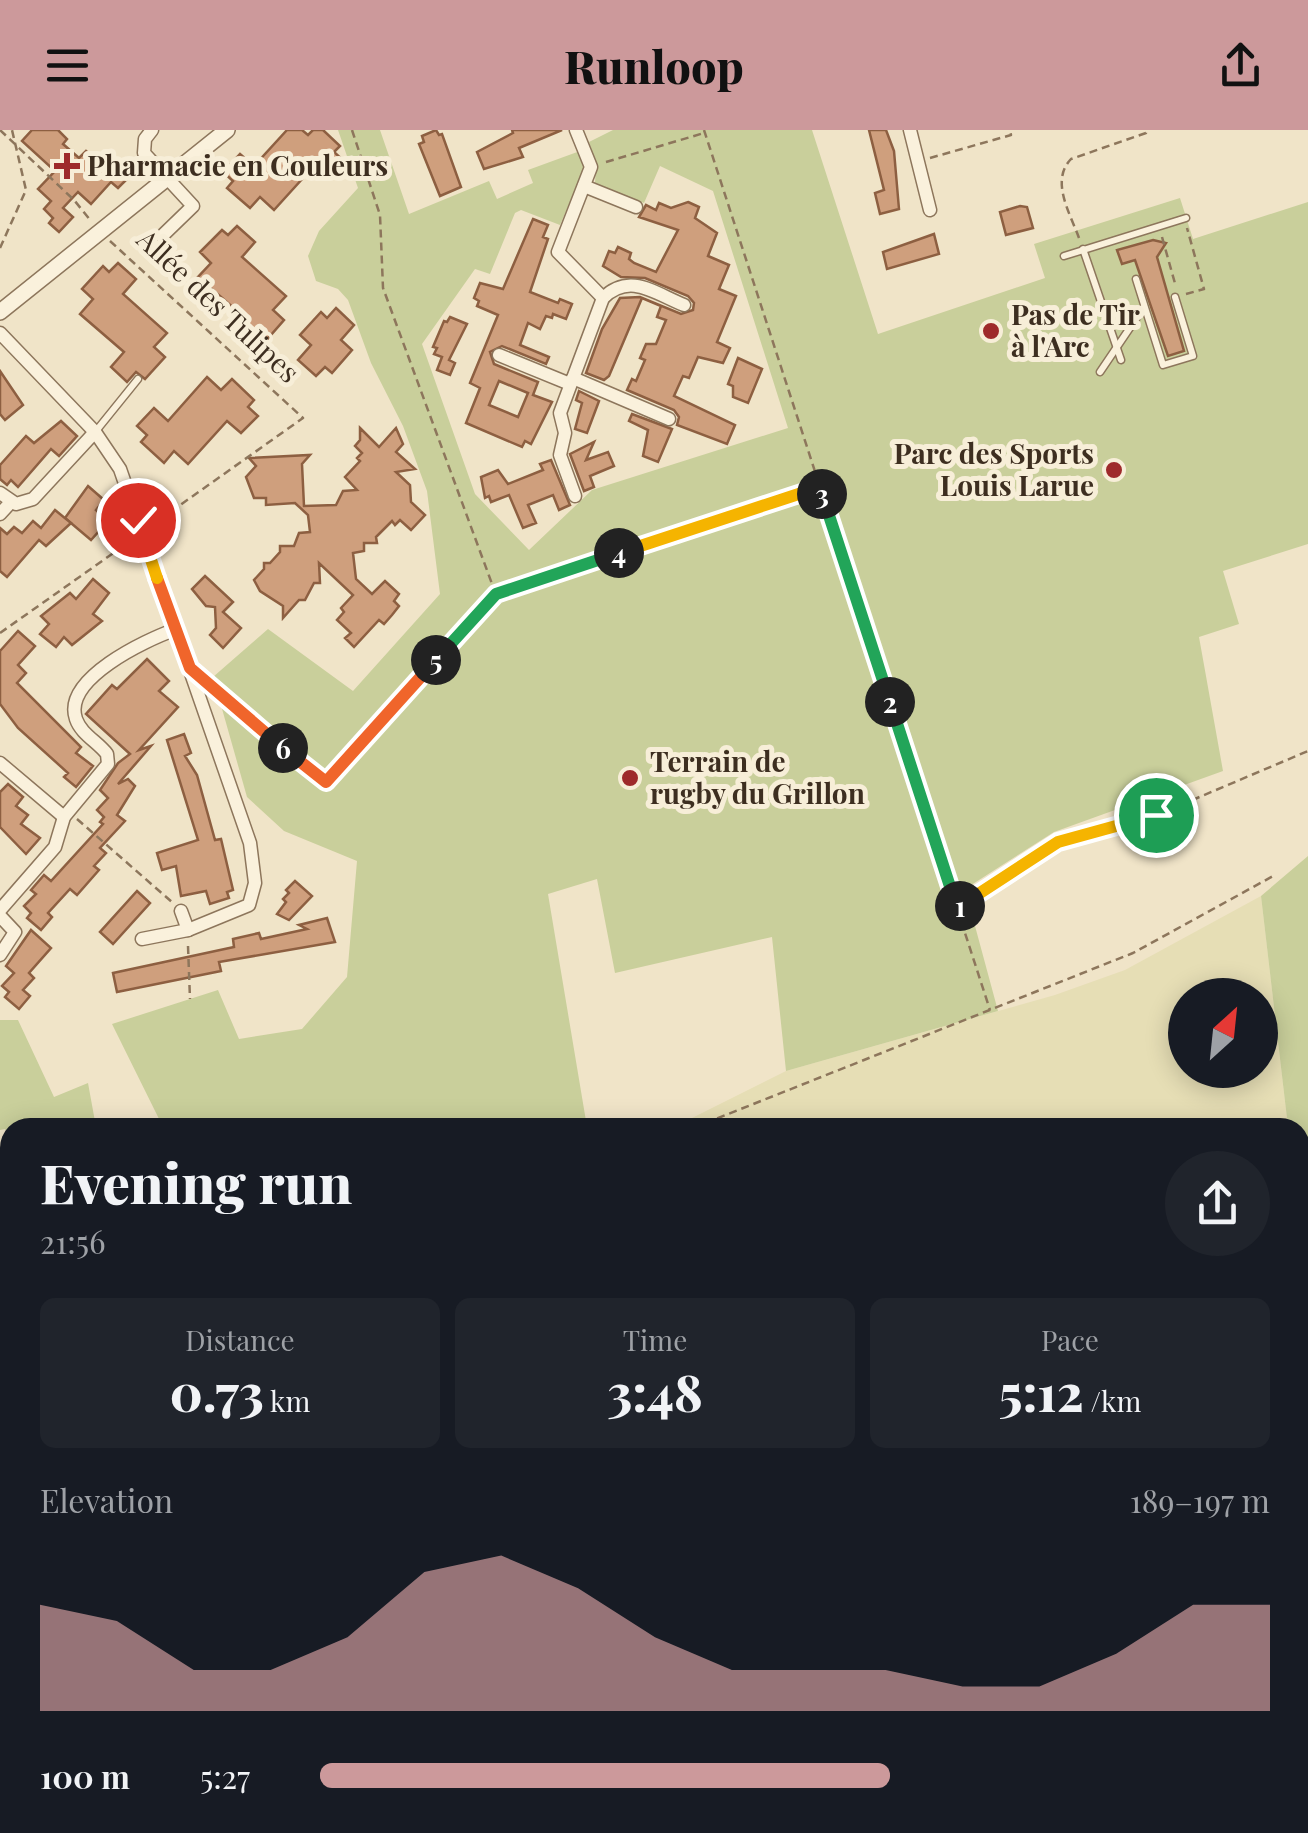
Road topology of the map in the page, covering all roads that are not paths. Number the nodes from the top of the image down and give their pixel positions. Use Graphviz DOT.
graph roads {
  1 [pos="152,130"];
  2 [pos="227,130"];
  3 [pos="576,130"];
  4 [pos="910,130"];
  5 [pos="164,177"];
  6 [pos="584,186"];
  7 [pos="636,207"];
  8 [pos="930,210"];
  9 [pos="1185,218"];
  10 [pos="162,236"];
  11 [pos="1083,248"];
  12 [pos="1064,256"];
  13 [pos="1136,278"];
  14 [pos="1175,297"];
  15 [pos="603,298"];
  16 [pos="684,306"];
  17 [pos="1144,306"];
  18 [pos="0,312"];
  19 [pos="0,333"];
  20 [pos="1116,347"];
  21 [pos="499,355"];
  22 [pos="1121,360"];
  23 [pos="1100,372"];
  24 [pos="138,379"];
  25 [pos="572,381"];
  26 [pos="670,419"];
  27 [pos="95,432"];
  28 [pos="575,496"];
  29 [pos="5,498"];
  30 [pos="0,514"];
  31 [pos="174,630"];
  32 [pos="0,763"];
  33 [pos="66,814"];
  34 [pos="182,911"];
  35 [pos="0,913"];
  36 [pos="188,930"];
  37 [pos="142,939"];
  38 [pos="0,955"];
  1 -- 5 [label="street"];
  2 -- 5 [label="street"];
  3 -- 6 [label="street"];
  4 -- 8 [label="street"];
  5 -- 10 [label="street, Allée des Tulipes"];
  5 -- 18 [label="street"];
  6 -- 7 [label="street"];
  6 -- 15 [label="street"];
  9 -- 11 [label="lane"];
  11 -- 12 [label="lane"];
  11 -- 20 [label="lane"];
  13 -- 17 [label="lane"];
  14 -- 17 [label="lane"];
  15 -- 16 [label="street"];
  15 -- 25 [label="street"];
  17 -- 20 [label="lane"];
  19 -- 27 [label="street"];
  20 -- 22 [label="lane"];
  20 -- 23 [label="lane"];
  21 -- 25 [label="street"];
  24 -- 27 [label="lane"];
  25 -- 26 [label="street"];
  25 -- 28 [label="street"];
  27 -- 29 [label="street"];
  27 -- 31 [label="street"];
  29 -- 30 [label="street"];
  31 -- 33 [label="street"];
  31 -- 36 [label="street"];
  32 -- 33 [label="street"];
  33 -- 35 [label="street"];
  34 -- 36 [label="street"];
  35 -- 38 [label="street"];
  36 -- 37 [label="street"];
}
